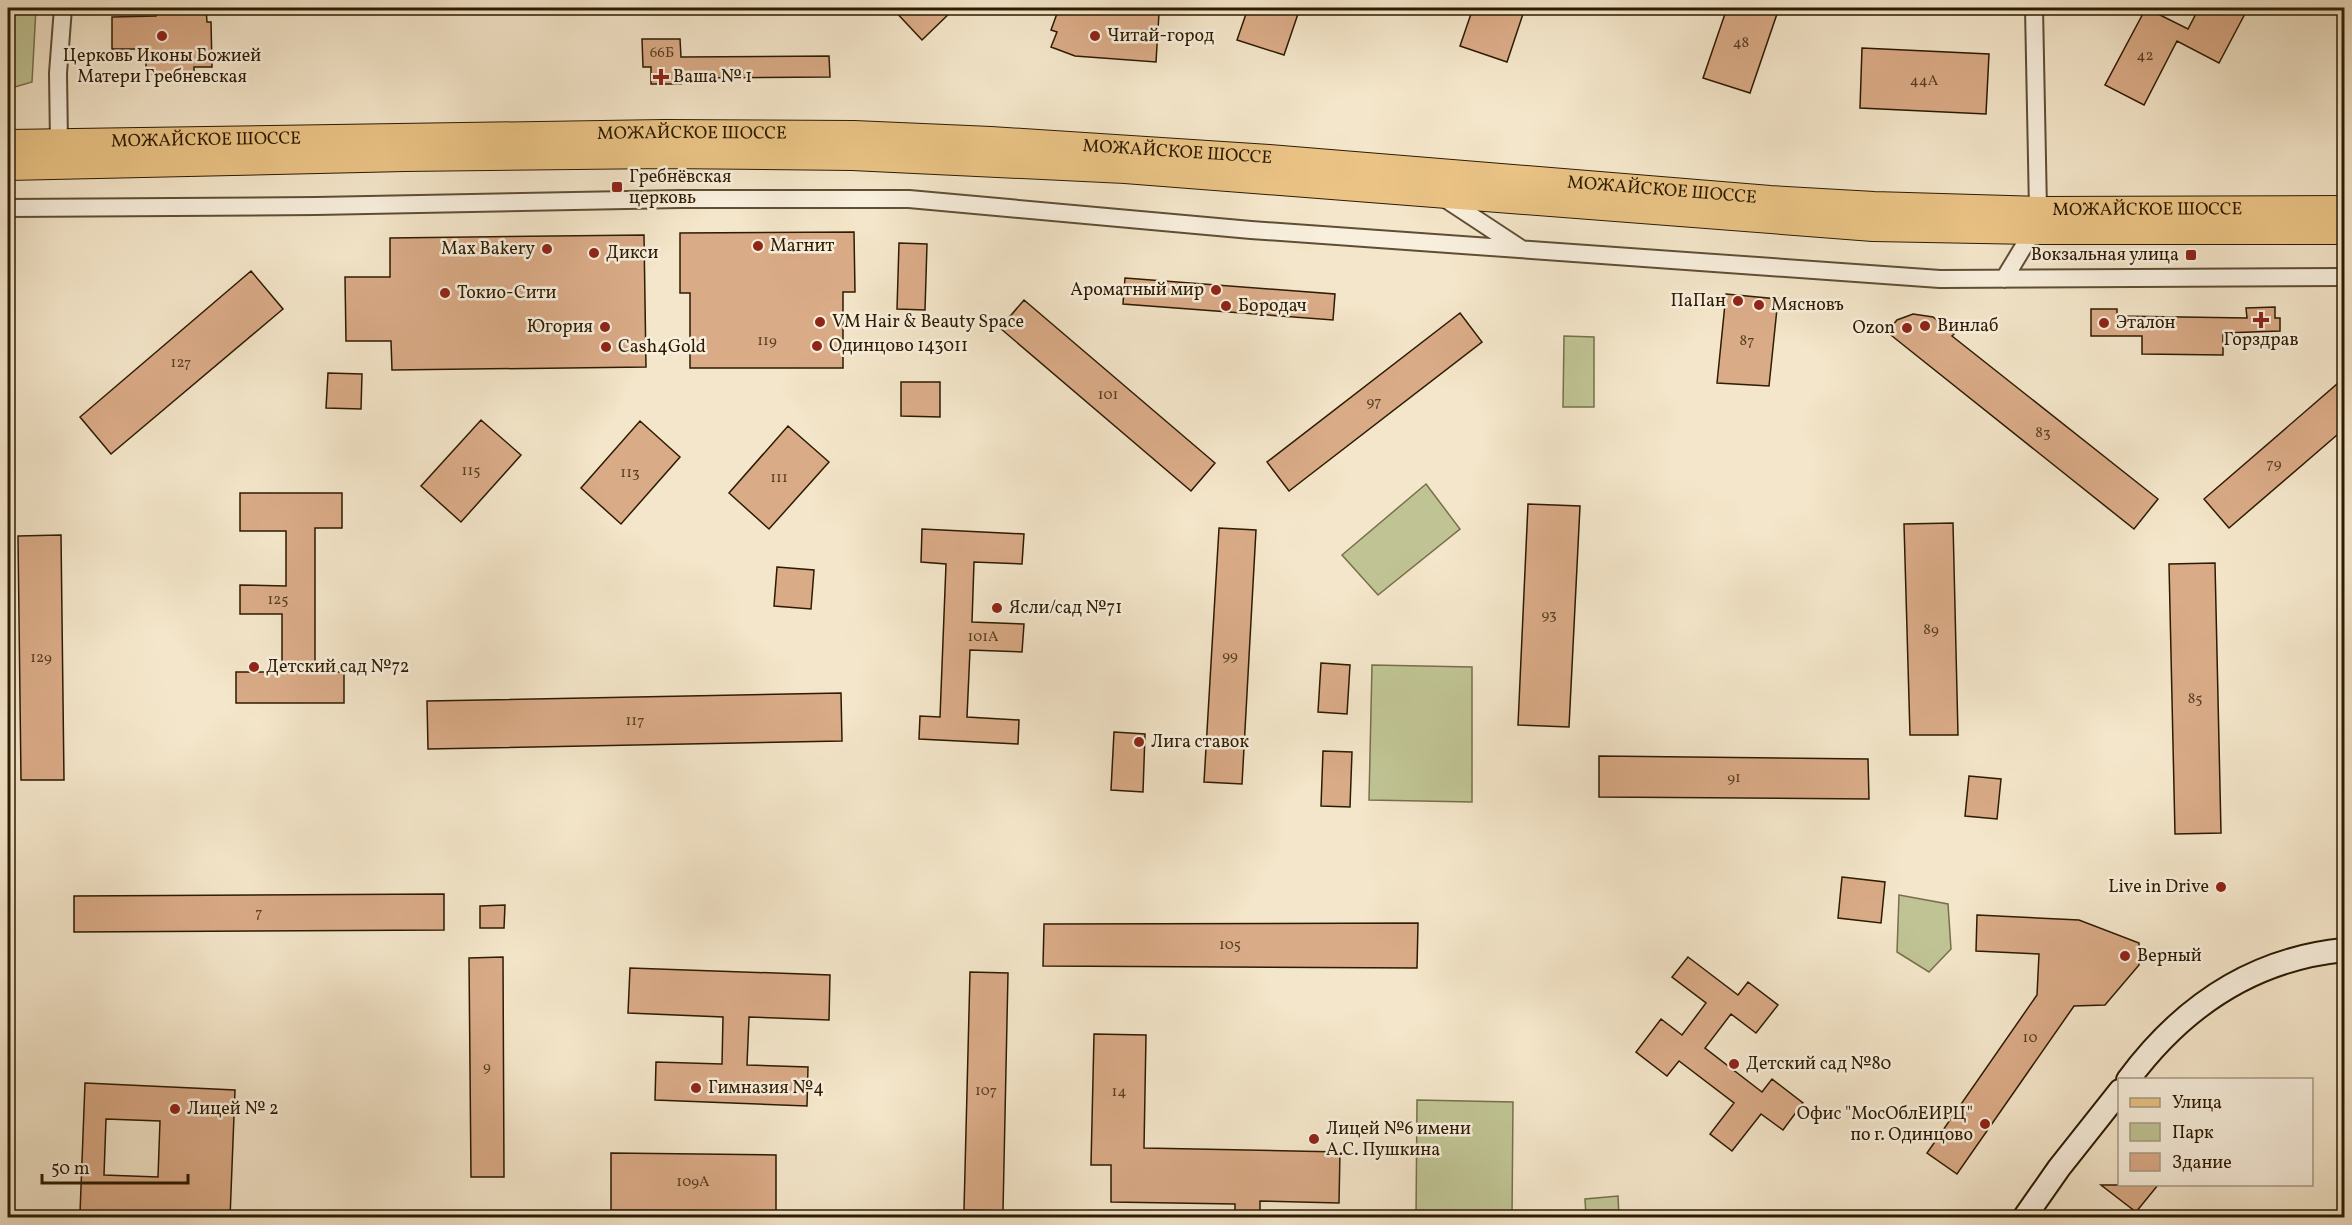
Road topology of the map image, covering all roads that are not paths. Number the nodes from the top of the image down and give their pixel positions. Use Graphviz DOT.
graph roads {
  1 [pos="63,8"];
  2 [pos="2034,8"];
  3 [pos="8,143"];
  4 [pos="59,143"];
  5 [pos="8,167"];
  6 [pos="1438,194"];
  7 [pos="8,208"];
  8 [pos="2344,209"];
  9 [pos="2036,220"];
  10 [pos="2344,231"];
  11 [pos="1522,249"];
  12 [pos="2344,277"];
  13 [pos="2004,279"];
  14 [pos="2344,950"];
  15 [pos="2130,1078"];
  16 [pos="2118,1093"];
  17 [pos="2025,1218"];
  1 -- 4 [label="street"];
  2 -- 9 [label="street"];
  3 -- 4 [label="main road, МОЖАЙСКОЕ ШОССЕ"];
  4 -- 9 [label="main road, МОЖАЙСКОЕ ШОССЕ"];
  5 -- 6 [label="main road, МОЖАЙСКОЕ ШОССЕ"];
  6 -- 9 [label="main road, МОЖАЙСКОЕ ШОССЕ"];
  6 -- 11 [label="street"];
  7 -- 11 [label="street"];
  8 -- 9 [label="main road, МОЖАЙСКОЕ ШОССЕ"];
  9 -- 10 [label="main road, МОЖАЙСКОЕ ШОССЕ"];
  9 -- 13 [label="street"];
  11 -- 13 [label="street"];
  12 -- 13 [label="street"];
  14 -- 15 [label="main road"];
  16 -- 17 [label="main road"];
}
